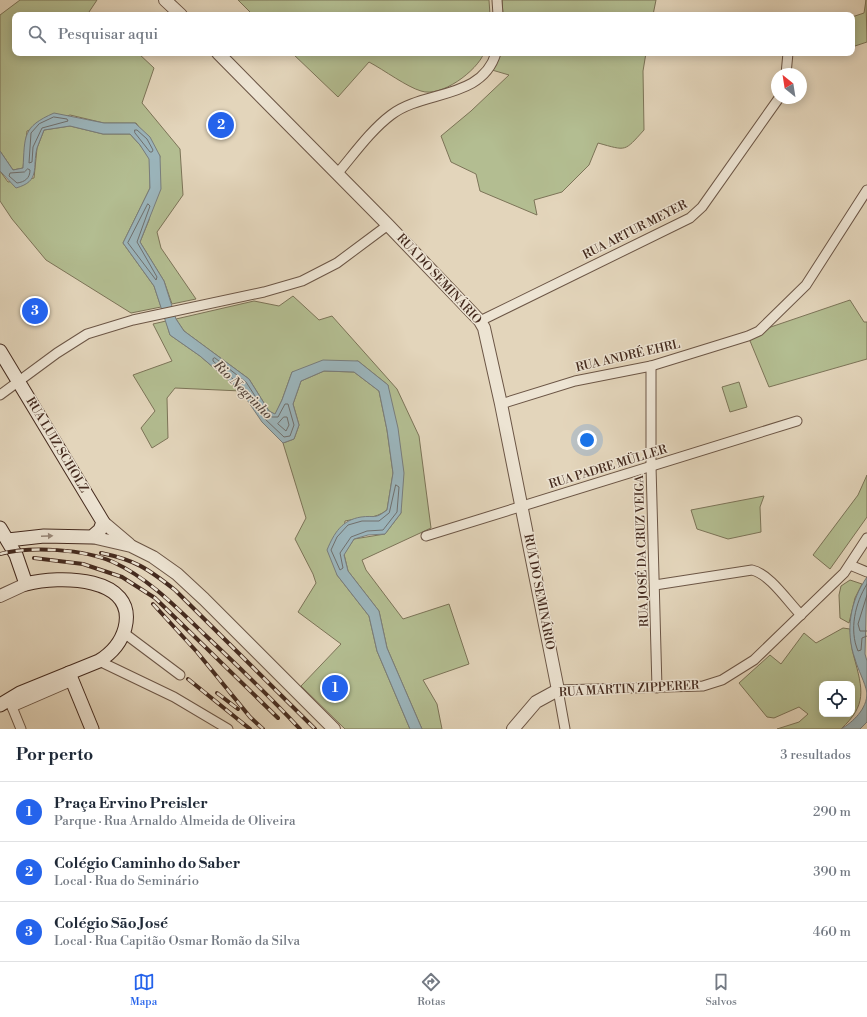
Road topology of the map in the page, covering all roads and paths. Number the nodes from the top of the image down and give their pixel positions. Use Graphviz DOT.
graph roads {
  1 [pos="165,0"];
  2 [pos="497,0"];
  3 [pos="178,12"];
  4 [pos="498,12"];
  5 [pos="221,56"];
  6 [pos="494,56"];
  7 [pos="788,56"];
  8 [pos="787,68"];
  9 [pos="775,104"];
  10 [pos="337,174"];
  11 [pos="867,190"];
  12 [pos="388,225"];
  13 [pos="480,321"];
  14 [pos="0,351"];
  15 [pos="651,366"];
  16 [pos="18,381"];
  17 [pos="0,395"];
  18 [pos="501,404"];
  19 [pos="797,421"];
  20 [pos="651,466"];
  21 [pos="522,506"];
  22 [pos="103,522"];
  23 [pos="0,528"];
  24 [pos="426,536"];
  25 [pos="92,537"];
  26 [pos="867,538"];
  27 [pos="8,540"];
  28 [pos="131,546"];
  29 [pos="850,565"];
  30 [pos="865,571"];
  31 [pos="26,584"];
  32 [pos="655,586"];
  33 [pos="0,596"];
  34 [pos="801,616"];
  35 [pos="124,633"];
  36 [pos="99,661"];
  37 [pos="180,675"];
  38 [pos="70,677"];
  39 [pos="658,688"];
  40 [pos="558,690"];
  41 [pos="7,704"];
  42 [pos="21,729"];
  43 [pos="92,729"];
  44 [pos="228,729"];
  45 [pos="334,729"];
  46 [pos="513,729"];
  47 [pos="565,729"];
  1 -- 3 [label="street"];
  2 -- 4 [label="street"];
  5 -- 10 [label="street, RUA DO SEMINÁRIO"];
  6 -- 10 [label="street"];
  7 -- 8 [label="street"];
  9 -- 13 [label="street, RUA ARTUR MEYER"];
  10 -- 12 [label="street, RUA DO SEMINÁRIO"];
  11 -- 15 [label="street, RUA ANDRÉ EHRL"];
  12 -- 13 [label="street, RUA DO SEMINÁRIO"];
  12 -- 16 [label="street"];
  13 -- 18 [label="street, RUA DO SEMINÁRIO"];
  14 -- 16 [label="main road, RUA LUIZ SCHOLZ"];
  15 -- 18 [label="street, RUA ANDRÉ EHRL"];
  15 -- 20 [label="street, RUA JOSÉ DA CRUZ VEIGA"];
  16 -- 17 [label="street"];
  16 -- 22 [label="main road, RUA LUIZ SCHOLZ"];
  18 -- 21 [label="street, RUA DO SEMINÁRIO"];
  19 -- 20 [label="street, RUA PADRE MÜLLER"];
  20 -- 21 [label="street, RUA PADRE MÜLLER"];
  20 -- 32 [label="street, RUA JOSÉ DA CRUZ VEIGA"];
  21 -- 24 [label="street, RUA PADRE MÜLLER"];
  21 -- 40 [label="street, RUA DO SEMINÁRIO"];
  22 -- 25 [label="main road"];
  22 -- 28 [label="street"];
  23 -- 27 [label="main road"];
  27 -- 25 [label="main road, one-way"];
  25 -- 28 [label="street"];
  26 -- 29 [label="street, RUA MARTIN ZIPPERER"];
  27 -- 31 [label="main road"];
  28 -- 45 [label="street"];
  29 -- 30 [label="street"];
  29 -- 34 [label="street, RUA MARTIN ZIPPERER"];
  31 -- 33 [label="street"];
  31 -- 35 [label="main road"];
  32 -- 34 [label="street"];
  32 -- 39 [label="street, RUA JOSÉ DA CRUZ VEIGA"];
  34 -- 39 [label="street, RUA MARTIN ZIPPERER"];
  35 -- 36 [label="main road"];
  35 -- 37 [label="street"];
  36 -- 38 [label="main road"];
  36 -- 44 [label="street"];
  38 -- 41 [label="main road"];
  38 -- 43 [label="main road"];
  39 -- 40 [label="street, RUA MARTIN ZIPPERER"];
  40 -- 46 [label="street, RUA MARTIN ZIPPERER"];
  40 -- 47 [label="street"];
  41 -- 42 [label="street"];
}
